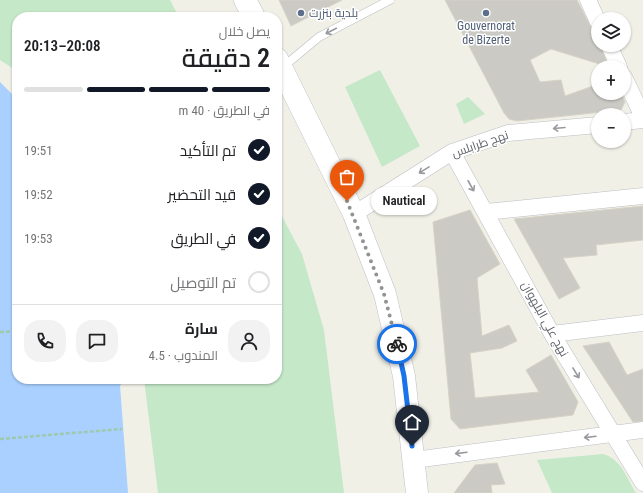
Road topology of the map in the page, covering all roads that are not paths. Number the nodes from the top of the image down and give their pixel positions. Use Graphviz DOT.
graph roads {
  1 [pos="245,0"];
  2 [pos="390,0"];
  3 [pos="588,0"];
  4 [pos="251,12"];
  5 [pos="593,12"];
  6 [pos="282,62"];
  7 [pos="282,70"];
  8 [pos="631,92"];
  9 [pos="643,117"];
  10 [pos="643,120"];
  11 [pos="631,121"];
  12 [pos="591,126"];
  13 [pos="452,152"];
  14 [pos="643,196"];
  15 [pos="486,212"];
  16 [pos="354,214"];
  17 [pos="643,323"];
  18 [pos="552,334"];
  19 [pos="643,430"];
  20 [pos="612,434"];
  21 [pos="414,460"];
  22 [pos="643,483"];
  23 [pos="417,493"];
  1 -- 4 [label="main road"];
  2 -- 6 [label="lane, one-way"];
  3 -- 5 [label="street"];
  7 -- 16 [label="main road"];
  8 -- 9 [label="street"];
  10 -- 11 [label="street"];
  12 -- 13 [label="street, نهج طرابلس, one-way"];
  13 -- 15 [label="street, نهج علي البلهوان, one-way"];
  13 -- 16 [label="street, نهج طرابلس, one-way"];
  14 -- 15 [label="street"];
  15 -- 18 [label="street, نهج علي البلهوان"];
  16 -- 21 [label="main road"];
  17 -- 18 [label="street"];
  18 -- 20 [label="street, نهج علي البلهوان, one-way"];
  19 -- 20 [label="street"];
  20 -- 21 [label="street, one-way"];
  20 -- 22 [label="street, نهج علي البلهوان"];
  21 -- 23 [label="main road"];
}
